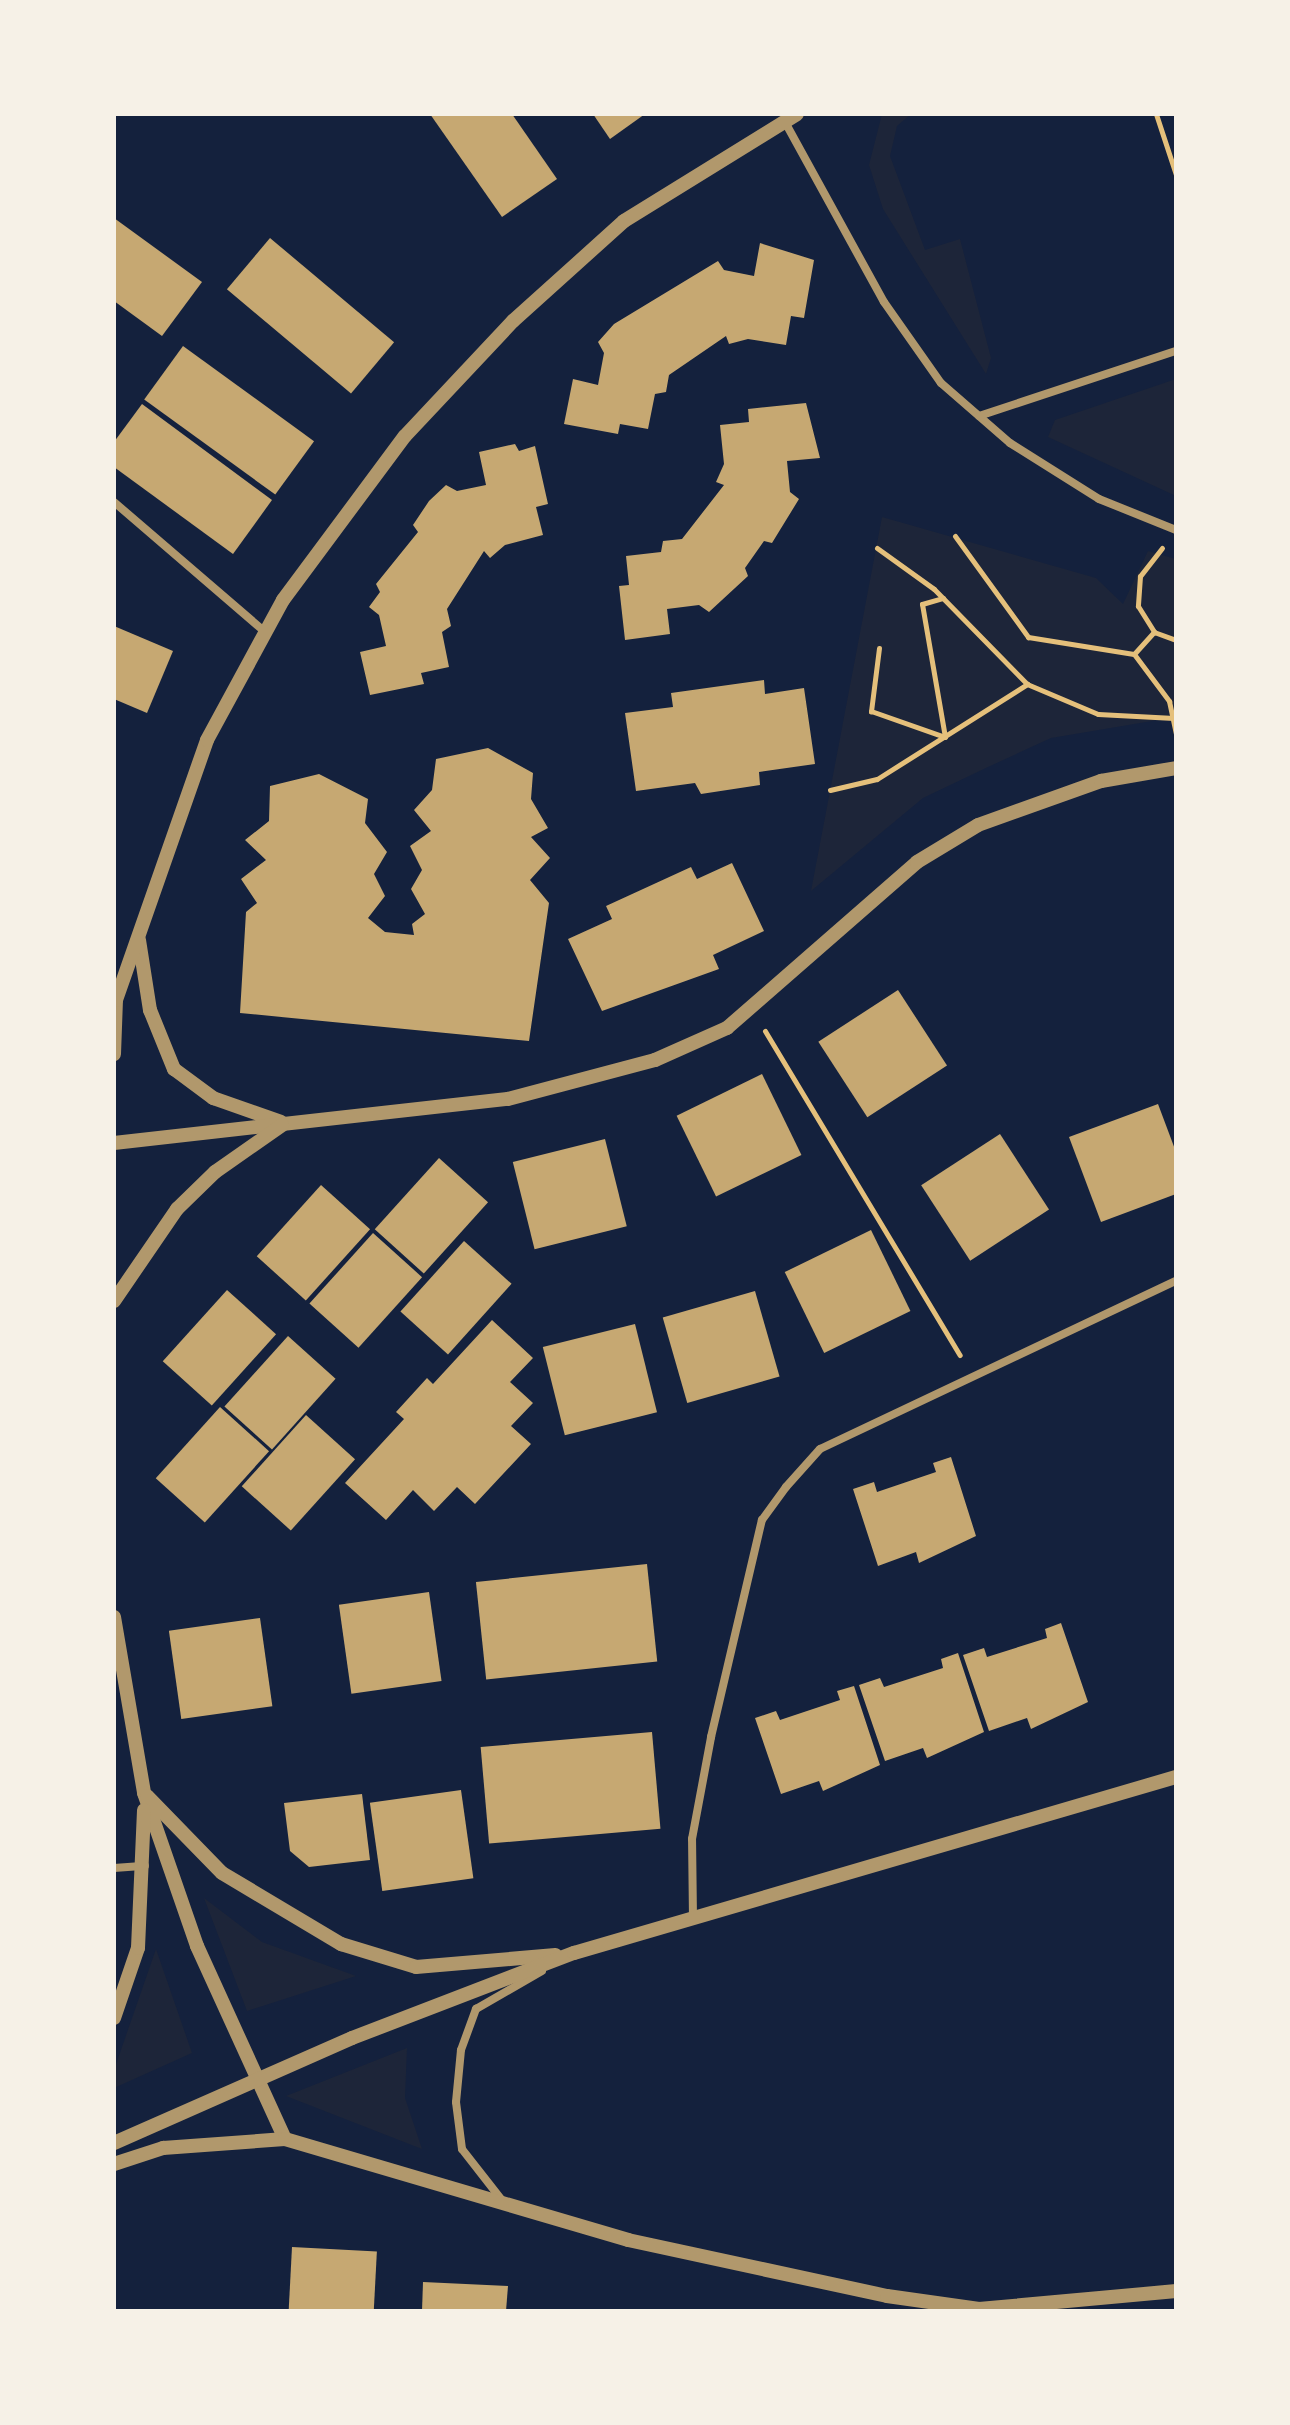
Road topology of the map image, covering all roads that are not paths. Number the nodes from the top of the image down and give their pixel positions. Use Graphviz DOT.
graph roads {
  1 [pos="791,118"];
  2 [pos="1176,351"];
  3 [pos="979,416"];
  4 [pos="114,502"];
  5 [pos="1174,530"];
  6 [pos="265,632"];
  7 [pos="1176,768"];
  8 [pos="138,936"];
  9 [pos="115,1002"];
  10 [pos="114,1054"];
  11 [pos="285,1123"];
  12 [pos="114,1143"];
  13 [pos="1176,1281"];
  14 [pos="114,1301"];
  15 [pos="114,1617"];
  16 [pos="1176,1777"];
  17 [pos="144,1793"];
  18 [pos="145,1866"];
  19 [pos="114,1868"];
  20 [pos="693,1918"];
  21 [pos="574,1953"];
  22 [pos="114,2018"];
  23 [pos="258,2079"];
  24 [pos="285,2139"];
  25 [pos="114,2143"];
  26 [pos="114,2164"];
  27 [pos="501,2199"];
  28 [pos="1176,2291"];
  1 -- 3 [label="street"];
  1 -- 6 [label="street"];
  2 -- 3 [label="street"];
  3 -- 5 [label="street"];
  4 -- 6 [label="street"];
  6 -- 8 [label="street"];
  7 -- 11 [label="street"];
  8 -- 9 [label="street"];
  8 -- 11 [label="street"];
  9 -- 10 [label="street"];
  11 -- 12 [label="street"];
  11 -- 14 [label="street"];
  13 -- 20 [label="street"];
  15 -- 17 [label="street"];
  16 -- 20 [label="street"];
  17 -- 18 [label="street"];
  17 -- 21 [label="street"];
  17 -- 23 [label="street"];
  18 -- 19 [label="street"];
  18 -- 22 [label="street"];
  20 -- 21 [label="street"];
  21 -- 23 [label="street"];
  21 -- 27 [label="street"];
  23 -- 24 [label="street"];
  23 -- 25 [label="street"];
  24 -- 26 [label="street"];
  24 -- 27 [label="street"];
  27 -- 28 [label="street"];
}
